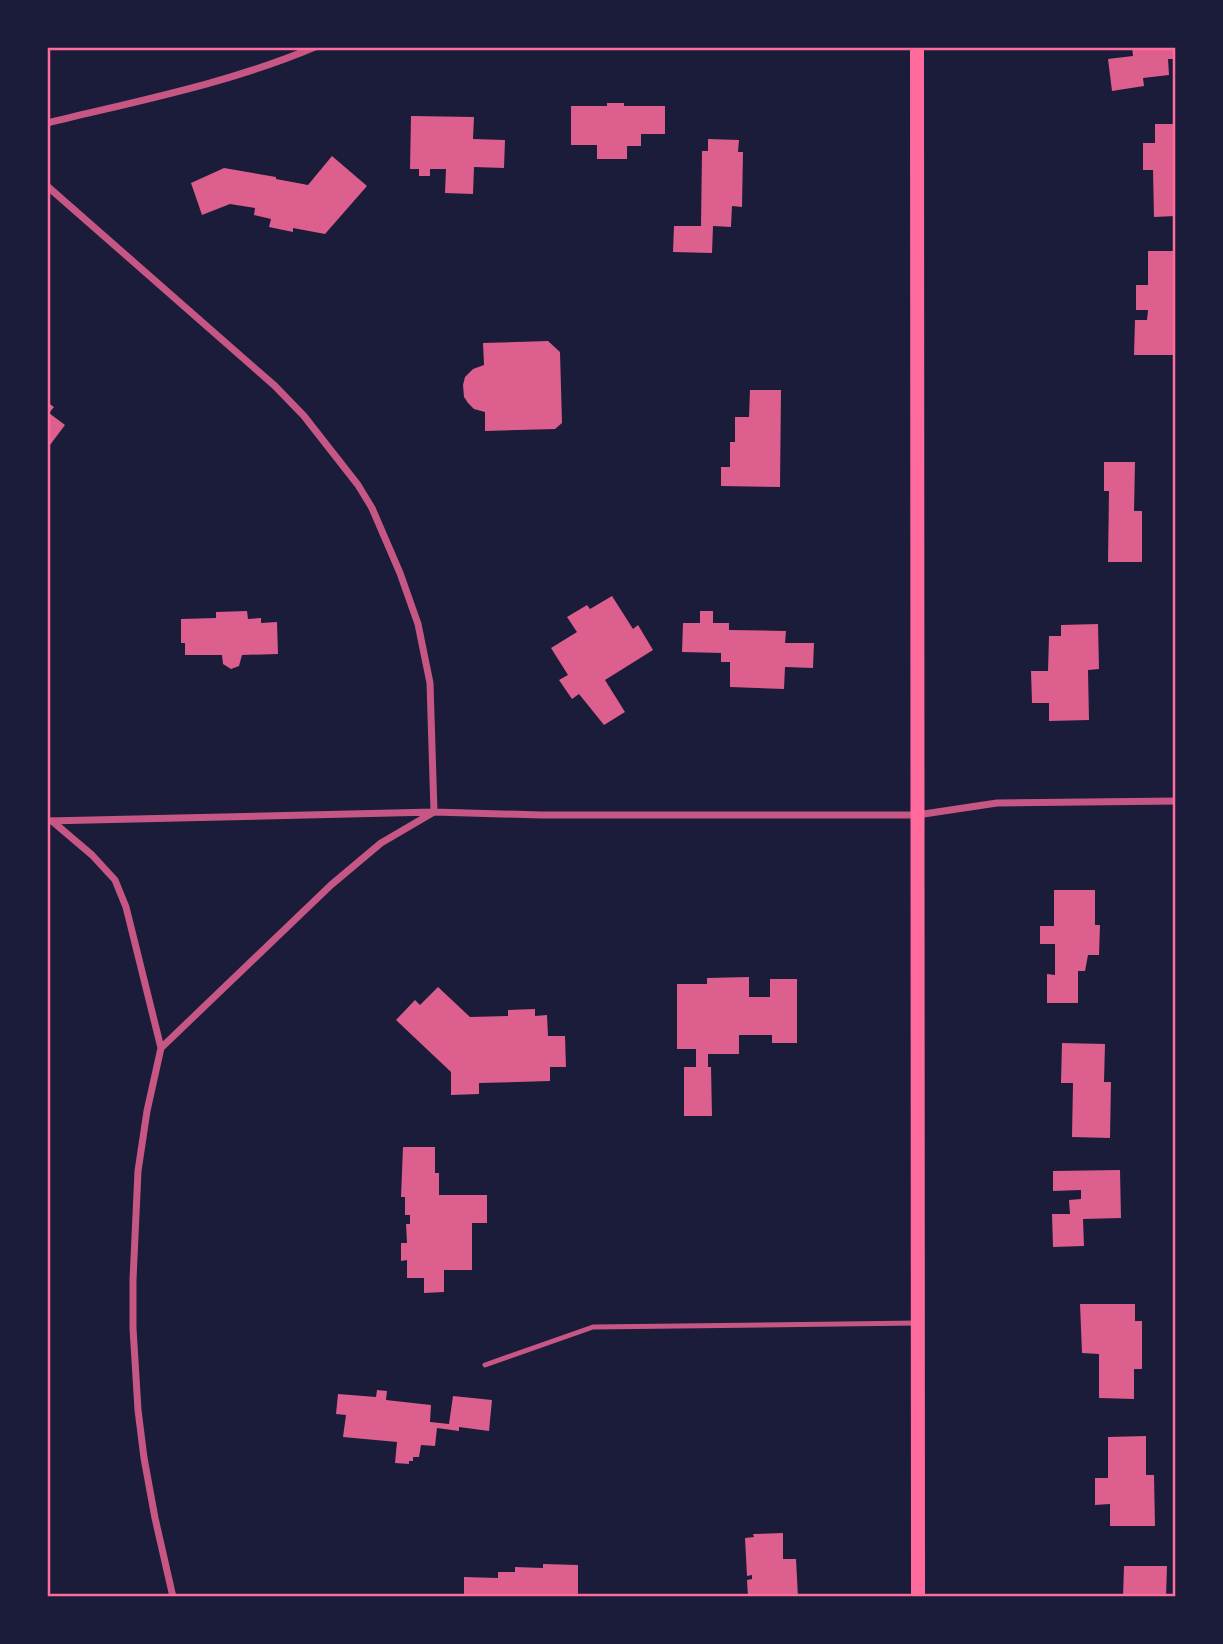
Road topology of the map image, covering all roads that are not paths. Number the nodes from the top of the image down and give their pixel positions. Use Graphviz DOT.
graph roads {
  1 [pos="315,47"];
  2 [pos="917,47"];
  3 [pos="47,123"];
  4 [pos="47,186"];
  5 [pos="1176,801"];
  6 [pos="434,812"];
  7 [pos="917,815"];
  8 [pos="50,821"];
  9 [pos="161,1048"];
  10 [pos="918,1323"];
  11 [pos="485,1365"];
  12 [pos="173,1597"];
  13 [pos="918,1597"];
  1 -- 3 [label="street"];
  2 -- 7 [label="main road"];
  4 -- 6 [label="street"];
  5 -- 7 [label="street"];
  6 -- 7 [label="street"];
  6 -- 8 [label="street"];
  6 -- 9 [label="street"];
  7 -- 10 [label="main road"];
  8 -- 9 [label="street"];
  9 -- 12 [label="street"];
  10 -- 11 [label="lane"];
  10 -- 13 [label="main road"];
}
